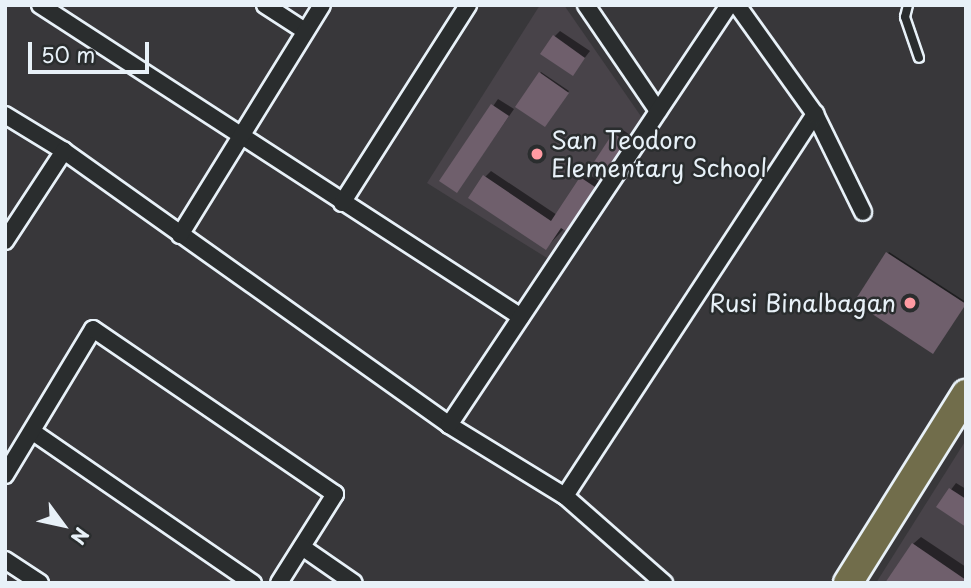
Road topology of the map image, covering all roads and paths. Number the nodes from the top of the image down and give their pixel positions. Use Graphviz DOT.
graph roads {
  1 [pos="40,5"];
  2 [pos="265,5"];
  3 [pos="322,5"];
  4 [pos="468,5"];
  5 [pos="586,5"];
  6 [pos="729,5"];
  7 [pos="737,5"];
  8 [pos="908,5"];
  9 [pos="305,32"];
  10 [pos="919,58"];
  11 [pos="658,111"];
  12 [pos="815,114"];
  13 [pos="5,115"];
  14 [pos="242,138"];
  15 [pos="64,151"];
  16 [pos="342,203"];
  17 [pos="863,212"];
  18 [pos="180,235"];
  19 [pos="5,241"];
  20 [pos="521,317"];
  21 [pos="966,394"];
  22 [pos="449,425"];
  23 [pos="33,432"];
  24 [pos="5,475"];
  25 [pos="565,496"];
  26 [pos="302,547"];
  27 [pos="5,560"];
  28 [pos="40,583"];
  29 [pos="253,583"];
  30 [pos="279,583"];
  31 [pos="354,583"];
  32 [pos="664,583"];
  33 [pos="848,583"];
  1 -- 14 [label="street"];
  2 -- 9 [label="street"];
  3 -- 9 [label="street"];
  4 -- 16 [label="street"];
  5 -- 11 [label="street"];
  6 -- 11 [label="street"];
  7 -- 12 [label="street"];
  8 -- 10 [label="lane"];
  9 -- 14 [label="street"];
  11 -- 20 [label="street"];
  12 -- 17 [label="street"];
  12 -- 25 [label="street"];
  13 -- 15 [label="street"];
  14 -- 16 [label="street"];
  14 -- 18 [label="street"];
  15 -- 18 [label="street"];
  15 -- 19 [label="street"];
  16 -- 20 [label="street"];
  18 -- 22 [label="street"];
  20 -- 22 [label="street"];
  21 -- 33 [label="highway"];
  22 -- 25 [label="street"];
  23 -- 24 [label="street"];
  23 -- 26 [label="street"];
  23 -- 29 [label="street"];
  25 -- 32 [label="street"];
  26 -- 30 [label="street"];
  26 -- 31 [label="street"];
  27 -- 28 [label="street"];
}
